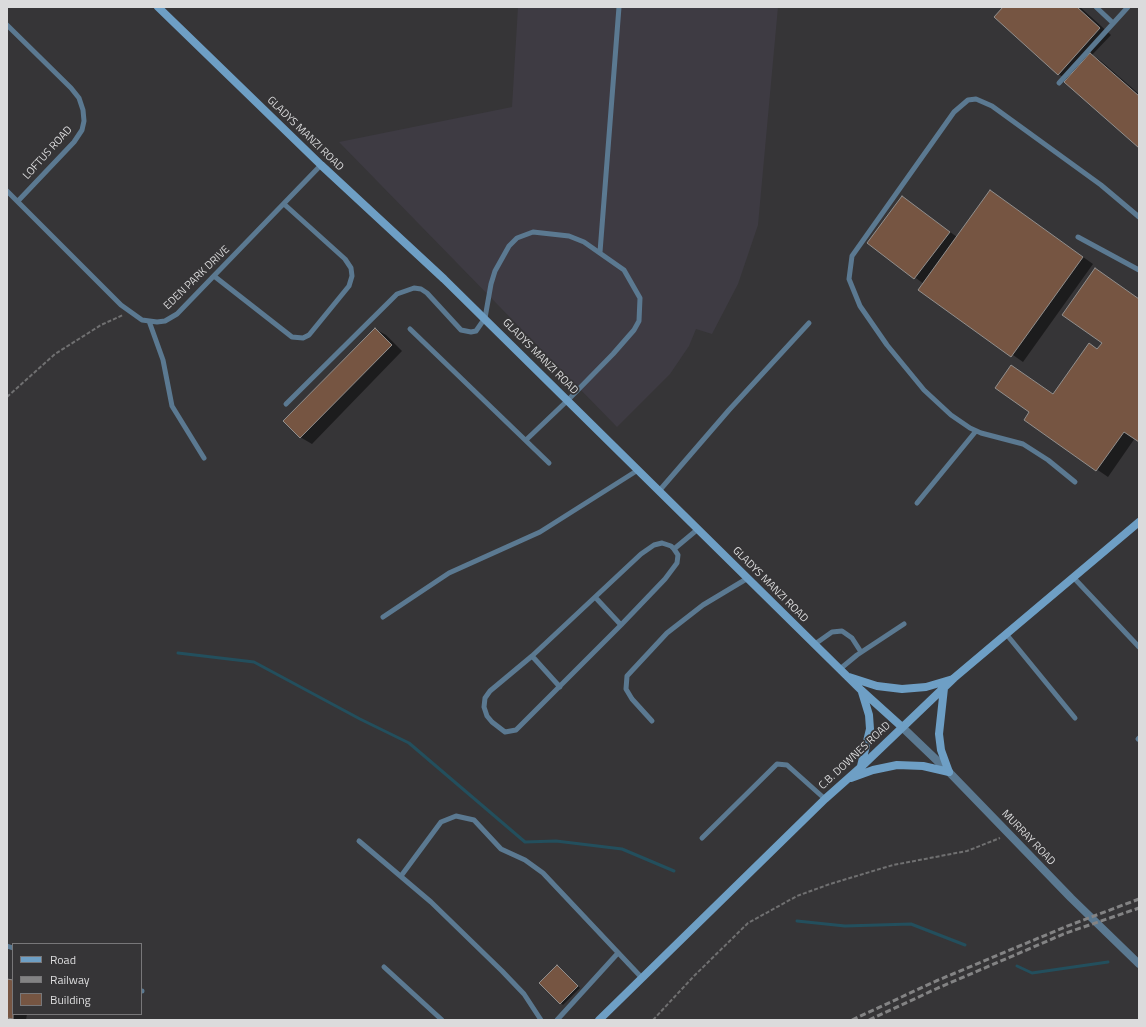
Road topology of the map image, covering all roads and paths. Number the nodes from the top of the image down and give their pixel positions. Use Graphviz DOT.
graph roads {
  1 [pos="158,7"];
  2 [pos="619,7"];
  3 [pos="1096,7"];
  4 [pos="1128,7"];
  5 [pos="1113,23"];
  6 [pos="7,25"];
  7 [pos="1059,83"];
  8 [pos="321,165"];
  9 [pos="7,191"];
  10 [pos="18,201"];
  11 [pos="284,204"];
  12 [pos="1139,217"];
  13 [pos="1078,237"];
  14 [pos="600,252"];
  15 [pos="1139,270"];
  16 [pos="214,276"];
  17 [pos="130,312"];
  18 [pos="485,318"];
  19 [pos="149,321"];
  20 [pos="809,323"];
  21 [pos="410,329"];
  22 [pos="7,397"];
  23 [pos="568,400"];
  24 [pos="286,404"];
  25 [pos="976,431"];
  26 [pos="526,440"];
  27 [pos="204,458"];
  28 [pos="549,462"];
  29 [pos="638,470"];
  30 [pos="1076,482"];
  31 [pos="659,491"];
  32 [pos="917,503"];
  33 [pos="1139,522"];
  34 [pos="698,529"];
  35 [pos="674,549"];
  36 [pos="1073,576"];
  37 [pos="748,578"];
  38 [pos="595,597"];
  39 [pos="383,617"];
  40 [pos="904,624"];
  41 [pos="621,625"];
  42 [pos="1006,635"];
  43 [pos="815,644"];
  44 [pos="1139,647"];
  45 [pos="861,652"];
  46 [pos="532,656"];
  47 [pos="840,669"];
  48 [pos="847,676"];
  49 [pos="954,678"];
  50 [pos="560,687"];
  51 [pos="944,688"];
  52 [pos="861,690"];
  53 [pos="1075,718"];
  54 [pos="652,721"];
  55 [pos="902,727"];
  56 [pos="861,767"];
  57 [pos="949,772"];
  58 [pos="846,780"];
  59 [pos="825,799"];
  60 [pos="1008,834"];
  61 [pos="702,838"];
  62 [pos="359,842"];
  63 [pos="401,876"];
  64 [pos="618,953"];
  65 [pos="1139,964"];
  66 [pos="384,967"];
  67 [pos="642,978"];
  68 [pos="442,1020"];
  69 [pos="541,1020"];
  70 [pos="557,1020"];
  71 [pos="599,1020"];
  72 [pos="653,1020"];
  1 -- 8 [label="main road, GLADYS MANZI ROAD"];
  2 -- 14 [label="lane"];
  3 -- 5 [label="lane"];
  4 -- 5 [label="lane"];
  5 -- 7 [label="lane"];
  6 -- 10 [label="lane, LOFTUS ROAD"];
  8 -- 11 [label="lane, EDEN PARK DRIVE"];
  8 -- 18 [label="main road, GLADYS MANZI ROAD"];
  9 -- 10 [label="lane"];
  10 -- 17 [label="lane"];
  11 -- 16 [label="lane, EDEN PARK DRIVE"];
  11 -- 16 [label="lane"];
  12 -- 25 [label="lane"];
  13 -- 15 [label="lane"];
  14 -- 18 [label="lane"];
  14 -- 23 [label="lane"];
  16 -- 19 [label="lane, EDEN PARK DRIVE"];
  17 -- 19 [label="lane"];
  17 -- 22 [label="path"];
  18 -- 23 [label="main road, GLADYS MANZI ROAD"];
  18 -- 24 [label="lane"];
  19 -- 27 [label="lane"];
  20 -- 31 [label="lane"];
  21 -- 26 [label="lane"];
  23 -- 26 [label="lane"];
  23 -- 29 [label="main road, GLADYS MANZI ROAD"];
  25 -- 30 [label="lane"];
  25 -- 32 [label="lane"];
  26 -- 28 [label="lane"];
  29 -- 31 [label="main road, GLADYS MANZI ROAD"];
  29 -- 39 [label="lane"];
  31 -- 34 [label="main road, GLADYS MANZI ROAD"];
  33 -- 36 [label="main road, C.B. DOWNES ROAD"];
  34 -- 35 [label="lane"];
  34 -- 37 [label="main road, GLADYS MANZI ROAD"];
  35 -- 38 [label="lane"];
  35 -- 41 [label="lane"];
  36 -- 42 [label="main road, C.B. DOWNES ROAD"];
  36 -- 44 [label="lane"];
  37 -- 43 [label="main road, GLADYS MANZI ROAD"];
  37 -- 54 [label="lane"];
  38 -- 41 [label="lane"];
  38 -- 46 [label="lane"];
  40 -- 45 [label="lane"];
  41 -- 50 [label="lane"];
  42 -- 49 [label="main road, C.B. DOWNES ROAD"];
  42 -- 53 [label="lane"];
  43 -- 45 [label="lane"];
  43 -- 47 [label="main road, GLADYS MANZI ROAD"];
  45 -- 47 [label="lane"];
  46 -- 50 [label="lane"];
  46 -- 50 [label="lane"];
  47 -- 48 [label="main road, GLADYS MANZI ROAD"];
  48 -- 49 [label="main road"];
  48 -- 52 [label="main road, GLADYS MANZI ROAD"];
  49 -- 51 [label="main road, C.B. DOWNES ROAD"];
  51 -- 55 [label="main road, C.B. DOWNES ROAD"];
  51 -- 57 [label="main road"];
  52 -- 55 [label="main road, GLADYS MANZI ROAD"];
  52 -- 56 [label="main road"];
  55 -- 56 [label="main road, C.B. DOWNES ROAD"];
  55 -- 57 [label="street, MURRAY ROAD"];
  56 -- 58 [label="main road, C.B. DOWNES ROAD"];
  57 -- 58 [label="main road"];
  57 -- 60 [label="street, MURRAY ROAD"];
  58 -- 59 [label="main road, C.B. DOWNES ROAD"];
  59 -- 61 [label="lane"];
  59 -- 67 [label="main road, C.B. DOWNES ROAD"];
  60 -- 65 [label="street, MURRAY ROAD"];
  60 -- 72 [label="path"];
  62 -- 63 [label="lane"];
  63 -- 64 [label="lane"];
  63 -- 69 [label="lane"];
  64 -- 67 [label="lane"];
  64 -- 70 [label="lane"];
  66 -- 68 [label="lane"];
  67 -- 71 [label="main road, C.B. DOWNES ROAD"];
}
